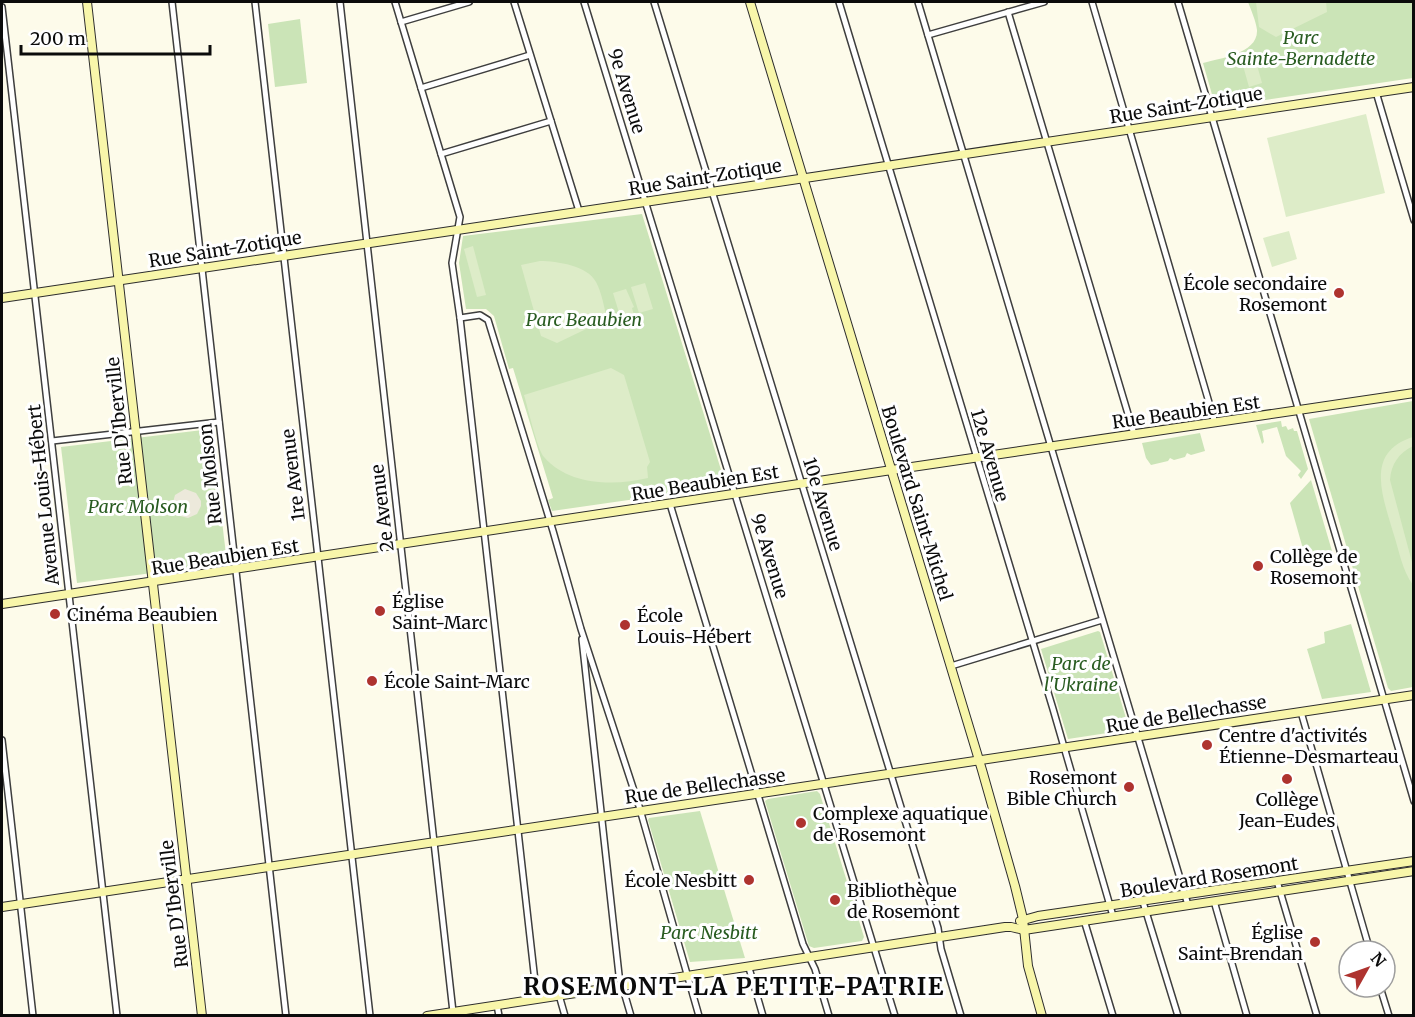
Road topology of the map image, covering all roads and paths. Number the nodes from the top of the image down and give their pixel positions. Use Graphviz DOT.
graph roads {
  1 [pos="87,2"];
  2 [pos="172,2"];
  3 [pos="255,2"];
  4 [pos="340,2"];
  5 [pos="395,2"];
  6 [pos="469,2"];
  7 [pos="514,2"];
  8 [pos="584,2"];
  9 [pos="654,2"];
  10 [pos="750,2"];
  11 [pos="839,2"];
  12 [pos="918,2"];
  13 [pos="1044,2"];
  14 [pos="1092,2"];
  15 [pos="1178,2"];
  16 [pos="2,7"];
  17 [pos="1008,12"];
  18 [pos="401,22"];
  19 [pos="928,35"];
  20 [pos="530,55"];
  21 [pos="1413,87"];
  22 [pos="421,88"];
  23 [pos="1376,92"];
  24 [pos="1212,117"];
  25 [pos="551,121"];
  26 [pos="1130,130"];
  27 [pos="1046,141"];
  28 [pos="441,154"];
  29 [pos="963,154"];
  30 [pos="888,165"];
  31 [pos="803,178"];
  32 [pos="713,191"];
  33 [pos="646,201"];
  34 [pos="579,211"];
  35 [pos="1413,220"];
  36 [pos="458,229"];
  37 [pos="368,243"];
  38 [pos="284,255"];
  39 [pos="202,268"];
  40 [pos="119,280"];
  41 [pos="36,293"];
  42 [pos="2,298"];
  43 [pos="460,318"];
  44 [pos="1413,393"];
  45 [pos="1298,411"];
  46 [pos="219,422"];
  47 [pos="1215,423"];
  48 [pos="135,431"];
  49 [pos="1134,434"];
  50 [pos="52,441"];
  51 [pos="1051,447"];
  52 [pos="976,458"];
  53 [pos="892,470"];
  54 [pos="801,483"];
  55 [pos="735,494"];
  56 [pos="670,504"];
  57 [pos="550,522"];
  58 [pos="485,532"];
  59 [pos="401,545"];
  60 [pos="318,558"];
  61 [pos="235,570"];
  62 [pos="152,583"];
  63 [pos="69,595"];
  64 [pos="2,604"];
  65 [pos="1102,620"];
  66 [pos="581,629"];
  67 [pos="1032,641"];
  68 [pos="951,666"];
  69 [pos="1413,694"];
  70 [pos="1383,699"];
  71 [pos="1301,712"];
  72 [pos="1138,736"];
  73 [pos="2,740"];
  74 [pos="1064,748"];
  75 [pos="979,760"];
  76 [pos="891,773"];
  77 [pos="824,784"];
  78 [pos="757,794"];
  79 [pos="1413,801"];
  80 [pos="640,810"];
  81 [pos="601,816"];
  82 [pos="518,829"];
  83 [pos="435,842"];
  84 [pos="352,855"];
  85 [pos="1413,861"];
  86 [pos="270,867"];
  87 [pos="1347,871"];
  88 [pos="1413,871"];
  89 [pos="186,880"];
  90 [pos="1276,881"];
  91 [pos="1349,881"];
  92 [pos="1279,891"];
  93 [pos="104,892"];
  94 [pos="1185,895"];
  95 [pos="1214,901"];
  96 [pos="1143,902"];
  97 [pos="20,904"];
  98 [pos="1188,905"];
  99 [pos="2,907"];
  100 [pos="1110,907"];
  101 [pos="1146,911"];
  102 [pos="1113,916"];
  103 [pos="1023,919"];
  104 [pos="1084,920"];
  105 [pos="1011,927"];
  106 [pos="1024,930"];
  107 [pos="939,938"];
  108 [pos="1366,939"];
  109 [pos="874,948"];
  110 [pos="809,957"];
  111 [pos="748,968"];
  112 [pos="687,976"];
  113 [pos="622,986"];
  114 [pos="559,995"];
  115 [pos="537,999"];
  116 [pos="1384,999"];
  117 [pos="497,1005"];
  118 [pos="453,1012"];
  119 [pos="432,1015"];
  120 [pos="33,1016"];
  121 [pos="117,1016"];
  122 [pos="202,1016"];
  123 [pos="286,1016"];
  124 [pos="370,1016"];
  125 [pos="499,1016"];
  126 [pos="565,1016"];
  127 [pos="631,1016"];
  128 [pos="699,1016"];
  129 [pos="763,1016"];
  130 [pos="829,1016"];
  131 [pos="896,1016"];
  132 [pos="961,1016"];
  133 [pos="1042,1016"];
  134 [pos="1113,1016"];
  135 [pos="1178,1016"];
  136 [pos="1248,1016"];
  137 [pos="1317,1016"];
  138 [pos="1389,1016"];
  1 -- 40 [label="street, Rue D'Iberville"];
  2 -- 39 [label="street, Rue Molson"];
  3 -- 38 [label="street, 1re Avenue"];
  4 -- 37 [label="street, 2e Avenue"];
  5 -- 18 [label="street"];
  6 -- 18 [label="street"];
  7 -- 20 [label="street"];
  8 -- 33 [label="street, 9e Avenue"];
  9 -- 32 [label="street, 10e Avenue"];
  10 -- 31 [label="street, Boulevard Saint-Michel"];
  11 -- 30 [label="street, 12e Avenue"];
  12 -- 19 [label="street"];
  13 -- 17 [label="street"];
  14 -- 26 [label="street"];
  15 -- 24 [label="street"];
  16 -- 41 [label="street, Avenue Louis-Hébert"];
  17 -- 19 [label="street"];
  17 -- 27 [label="street"];
  18 -- 22 [label="street"];
  19 -- 29 [label="street"];
  20 -- 22 [label="street"];
  20 -- 25 [label="street"];
  21 -- 23 [label="street, Rue Saint-Zotique"];
  22 -- 28 [label="street"];
  23 -- 24 [label="street, Rue Saint-Zotique"];
  23 -- 35 [label="street"];
  24 -- 26 [label="street, Rue Saint-Zotique"];
  24 -- 45 [label="street"];
  25 -- 28 [label="street"];
  25 -- 34 [label="street"];
  26 -- 27 [label="street, Rue Saint-Zotique"];
  26 -- 47 [label="street"];
  27 -- 29 [label="street, Rue Saint-Zotique"];
  27 -- 49 [label="street"];
  28 -- 36 [label="street"];
  29 -- 30 [label="street, Rue Saint-Zotique"];
  29 -- 51 [label="street"];
  30 -- 31 [label="street, Rue Saint-Zotique"];
  30 -- 52 [label="street, 12e Avenue"];
  31 -- 32 [label="street, Rue Saint-Zotique"];
  31 -- 53 [label="street, Boulevard Saint-Michel"];
  32 -- 33 [label="street, Rue Saint-Zotique"];
  32 -- 54 [label="street, 10e Avenue"];
  33 -- 34 [label="street, Rue Saint-Zotique"];
  33 -- 55 [label="street, 9e Avenue"];
  34 -- 36 [label="street, Rue Saint-Zotique"];
  36 -- 37 [label="street, Rue Saint-Zotique"];
  36 -- 43 [label="street"];
  37 -- 38 [label="street, Rue Saint-Zotique"];
  37 -- 59 [label="street, 2e Avenue"];
  38 -- 39 [label="street, Rue Saint-Zotique"];
  38 -- 60 [label="street, 1re Avenue"];
  39 -- 40 [label="street, Rue Saint-Zotique"];
  39 -- 46 [label="street, Rue Molson"];
  40 -- 41 [label="street, Rue Saint-Zotique"];
  40 -- 48 [label="street, Rue D'Iberville"];
  41 -- 42 [label="street, Rue Saint-Zotique"];
  41 -- 50 [label="street, Avenue Louis-Hébert"];
  43 -- 57 [label="street"];
  43 -- 58 [label="street"];
  44 -- 45 [label="street, Rue Beaubien Est"];
  45 -- 47 [label="street, Rue Beaubien Est"];
  45 -- 70 [label="street"];
  46 -- 48 [label="street"];
  46 -- 61 [label="street, Rue Molson"];
  47 -- 49 [label="street, Rue Beaubien Est"];
  48 -- 50 [label="street"];
  48 -- 62 [label="street, Rue D'Iberville"];
  49 -- 51 [label="street, Rue Beaubien Est"];
  50 -- 63 [label="street, Avenue Louis-Hébert"];
  51 -- 52 [label="street, Rue Beaubien Est"];
  51 -- 65 [label="street"];
  52 -- 53 [label="street, Rue Beaubien Est"];
  52 -- 67 [label="street, 12e Avenue"];
  53 -- 54 [label="street, Rue Beaubien Est"];
  53 -- 68 [label="street, Boulevard Saint-Michel"];
  54 -- 55 [label="street, Rue Beaubien Est"];
  54 -- 76 [label="street, 10e Avenue"];
  55 -- 56 [label="street, Rue Beaubien Est"];
  55 -- 77 [label="street, 9e Avenue"];
  56 -- 57 [label="street, Rue Beaubien Est"];
  56 -- 78 [label="street"];
  57 -- 58 [label="street, Rue Beaubien Est"];
  57 -- 66 [label="street"];
  58 -- 59 [label="street, Rue Beaubien Est"];
  58 -- 82 [label="street"];
  59 -- 60 [label="street, Rue Beaubien Est"];
  59 -- 83 [label="street, 2e Avenue"];
  60 -- 61 [label="street, Rue Beaubien Est"];
  60 -- 84 [label="street, 1re Avenue"];
  61 -- 62 [label="street, Rue Beaubien Est"];
  61 -- 86 [label="street, Rue Molson"];
  62 -- 63 [label="street, Rue Beaubien Est"];
  62 -- 89 [label="street, Rue D'Iberville"];
  63 -- 64 [label="street, Rue Beaubien Est"];
  63 -- 93 [label="street, Avenue Louis-Hébert"];
  65 -- 67 [label="street"];
  65 -- 72 [label="street"];
  66 -- 80 [label="street"];
  66 -- 81 [label="street"];
  67 -- 68 [label="street"];
  67 -- 74 [label="street, 12e Avenue"];
  68 -- 75 [label="street, Boulevard Saint-Michel"];
  69 -- 70 [label="street, Rue de Bellechasse"];
  70 -- 71 [label="street, Rue de Bellechasse"];
  70 -- 79 [label="street"];
  71 -- 72 [label="street, Rue de Bellechasse"];
  71 -- 87 [label="street"];
  72 -- 74 [label="street, Rue de Bellechasse"];
  72 -- 94 [label="street"];
  73 -- 97 [label="street"];
  74 -- 75 [label="street, Rue de Bellechasse"];
  74 -- 100 [label="street, 12e Avenue"];
  75 -- 76 [label="street, Rue de Bellechasse"];
  75 -- 103 [label="street, Boulevard Saint-Michel"];
  76 -- 77 [label="street, Rue de Bellechasse"];
  76 -- 107 [label="street, 10e Avenue"];
  77 -- 78 [label="street, Rue de Bellechasse"];
  77 -- 109 [label="street, 9e Avenue"];
  78 -- 80 [label="street, Rue de Bellechasse"];
  78 -- 110 [label="street"];
  80 -- 81 [label="street, Rue de Bellechasse"];
  80 -- 112 [label="street"];
  81 -- 82 [label="street, Rue de Bellechasse"];
  81 -- 113 [label="street"];
  82 -- 83 [label="street, Rue de Bellechasse"];
  82 -- 115 [label="street"];
  83 -- 84 [label="street, Rue de Bellechasse"];
  83 -- 118 [label="street, 2e Avenue"];
  84 -- 86 [label="street, Rue de Bellechasse"];
  84 -- 124 [label="street, 1re Avenue"];
  85 -- 87 [label="street, Boulevard Rosemont"];
  86 -- 89 [label="street, Rue de Bellechasse"];
  86 -- 123 [label="street, Rue Molson"];
  87 -- 90 [label="street, Boulevard Rosemont"];
  87 -- 91 [label="street"];
  88 -- 91 [label="street, Boulevard Rosemont"];
  89 -- 93 [label="street, Rue de Bellechasse"];
  89 -- 122 [label="street, Rue D'Iberville"];
  90 -- 92 [label="street"];
  90 -- 94 [label="street, Boulevard Rosemont"];
  91 -- 92 [label="street, Boulevard Rosemont"];
  91 -- 108 [label="street"];
  92 -- 95 [label="street, Boulevard Rosemont"];
  92 -- 137 [label="street"];
  93 -- 97 [label="street, Rue de Bellechasse"];
  93 -- 121 [label="street, Avenue Louis-Hébert"];
  94 -- 96 [label="street, Boulevard Rosemont"];
  94 -- 98 [label="street"];
  95 -- 98 [label="street, Boulevard Rosemont"];
  95 -- 136 [label="street"];
  96 -- 100 [label="street, Boulevard Rosemont"];
  96 -- 101 [label="street"];
  97 -- 99 [label="street, Rue de Bellechasse"];
  97 -- 120 [label="street"];
  98 -- 101 [label="street, Boulevard Rosemont"];
  100 -- 102 [label="street, 12e Avenue"];
  100 -- 103 [label="street, Boulevard Rosemont"];
  101 -- 102 [label="street, Boulevard Rosemont"];
  101 -- 135 [label="street"];
  102 -- 104 [label="street, Boulevard Rosemont"];
  103 -- 105 [label="street, Boulevard Rosemont"];
  103 -- 106 [label="street, Boulevard Saint-Michel"];
  104 -- 106 [label="street, Boulevard Rosemont"];
  104 -- 134 [label="street"];
  105 -- 106 [label="street, Boulevard Rosemont"];
  105 -- 107 [label="street, Boulevard Rosemont"];
  106 -- 133 [label="street, Boulevard Saint-Michel"];
  107 -- 109 [label="street, Boulevard Rosemont"];
  107 -- 132 [label="street, 10e Avenue"];
  109 -- 110 [label="street, Boulevard Rosemont"];
  109 -- 131 [label="street, 9e Avenue"];
  110 -- 111 [label="street, Boulevard Rosemont"];
  110 -- 130 [label="street"];
  111 -- 112 [label="street, Boulevard Rosemont"];
  111 -- 129 [label="street"];
  112 -- 113 [label="street, Boulevard Rosemont"];
  112 -- 128 [label="street"];
  113 -- 114 [label="street, Boulevard Rosemont"];
  113 -- 127 [label="street"];
  114 -- 115 [label="street, Boulevard Rosemont"];
  114 -- 126 [label="street"];
  115 -- 117 [label="street, Boulevard Rosemont"];
  116 -- 138 [label="street"];
  117 -- 118 [label="street, Boulevard Rosemont"];
  117 -- 125 [label="street"];
  118 -- 119 [label="street, Boulevard Rosemont"];
}
